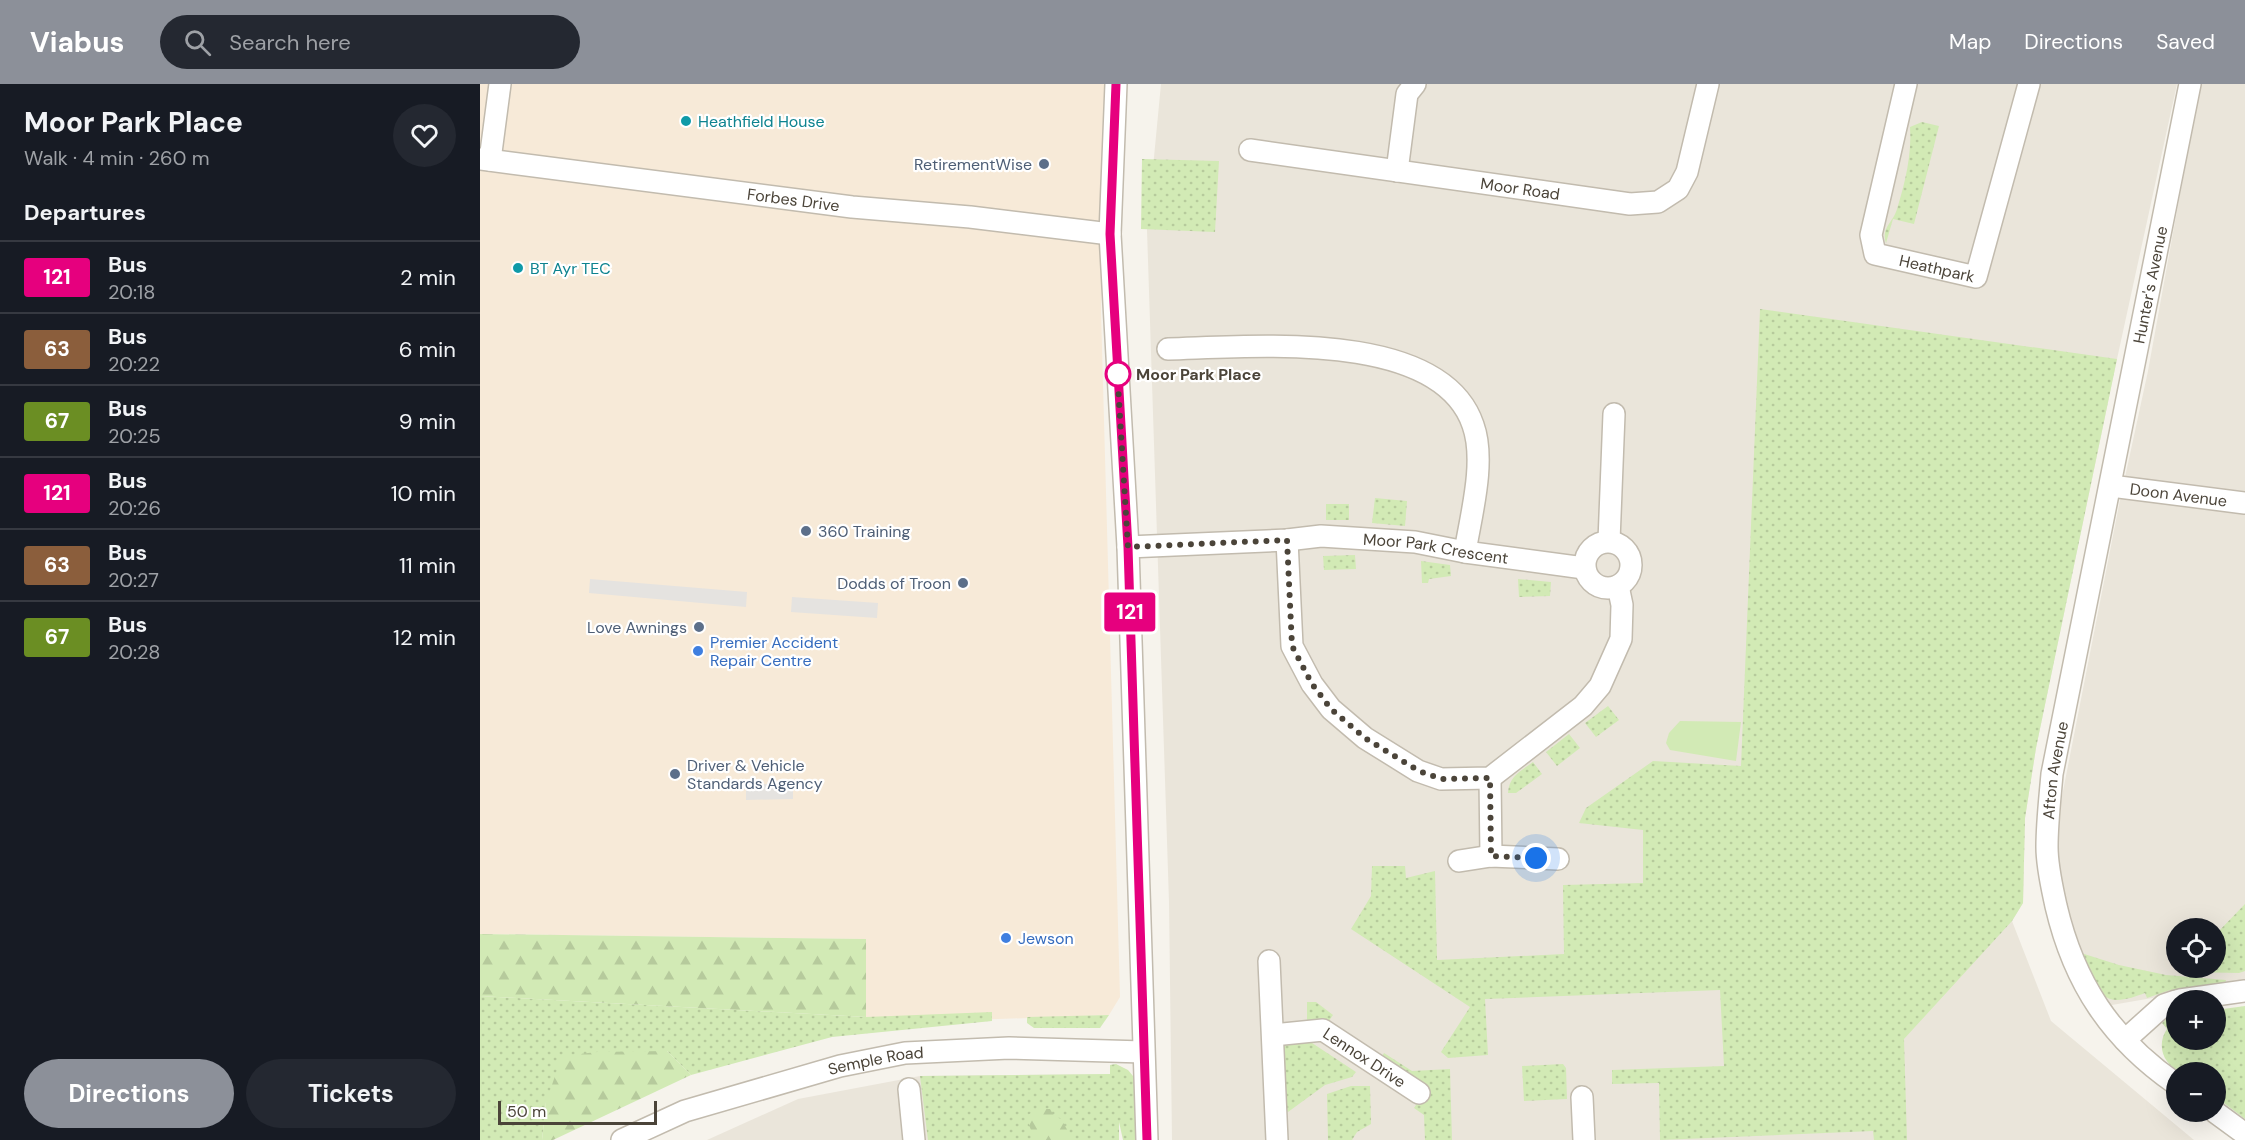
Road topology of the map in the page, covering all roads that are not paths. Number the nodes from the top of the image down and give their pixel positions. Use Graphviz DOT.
graph roads {
  1 [pos="500,84"];
  2 [pos="1116,84"];
  3 [pos="1415,84"];
  4 [pos="1708,84"];
  5 [pos="1906,84"];
  6 [pos="2029,84"];
  7 [pos="2190,84"];
  8 [pos="1250,150"];
  9 [pos="485,159"];
  10 [pos="1397,171"];
  11 [pos="1110,234"];
  12 [pos="1168,349"];
  13 [pos="1614,414"];
  14 [pos="2111,486"];
  15 [pos="2245,503"];
  16 [pos="1287,540"];
  17 [pos="1609,541"];
  18 [pos="1128,547"];
  19 [pos="1465,552"];
  20 [pos="1584,568"];
  21 [pos="1618,586"];
  22 [pos="1490,778"];
  23 [pos="1491,856"];
  24 [pos="1558,859"];
  25 [pos="1459,861"];
  26 [pos="1269,961"];
  27 [pos="2245,991"];
  28 [pos="2226,994"];
  29 [pos="2166,1004"];
  30 [pos="1273,1035"];
  31 [pos="2125,1040"];
  32 [pos="1143,1052"];
  33 [pos="2166,1077"];
  34 [pos="909,1089"];
  35 [pos="1419,1093"];
  36 [pos="1582,1097"];
  37 [pos="2226,1120"];
  38 [pos="2245,1134"];
  39 [pos="622,1140"];
  40 [pos="914,1140"];
  41 [pos="1147,1140"];
  42 [pos="1277,1140"];
  43 [pos="1584,1140"];
  1 -- 9 [label="street"];
  2 -- 11 [label="street"];
  3 -- 10 [label="street"];
  4 -- 10 [label="street, Moor Road"];
  5 -- 6 [label="street, Heathpark"];
  7 -- 14 [label="street, Hunter's Avenue"];
  8 -- 10 [label="street, Moor Road"];
  9 -- 11 [label="street, Forbes Drive"];
  11 -- 18 [label="street"];
  12 -- 19 [label="street"];
  13 -- 17 [label="street"];
  14 -- 15 [label="street, Doon Avenue"];
  14 -- 31 [label="street, Afton Avenue"];
  16 -- 18 [label="street, Moor Park Crescent"];
  16 -- 19 [label="street, Moor Park Crescent"];
  16 -- 22 [label="street"];
  17 -- 20 [label="street"];
  17 -- 21 [label="street"];
  18 -- 32 [label="street"];
  19 -- 20 [label="street, Moor Park Crescent"];
  20 -- 21 [label="street"];
  21 -- 22 [label="street"];
  22 -- 23 [label="street"];
  23 -- 24 [label="street"];
  23 -- 25 [label="street"];
  26 -- 30 [label="street"];
  27 -- 28 [label="street"];
  29 -- 31 [label="street"];
  30 -- 35 [label="street, Lennox Drive"];
  30 -- 42 [label="street"];
  31 -- 33 [label="street, Afton Avenue"];
  32 -- 39 [label="street, Semple Road"];
  32 -- 41 [label="street"];
  34 -- 40 [label="street"];
  36 -- 43 [label="street"];
  37 -- 38 [label="street"];
}
